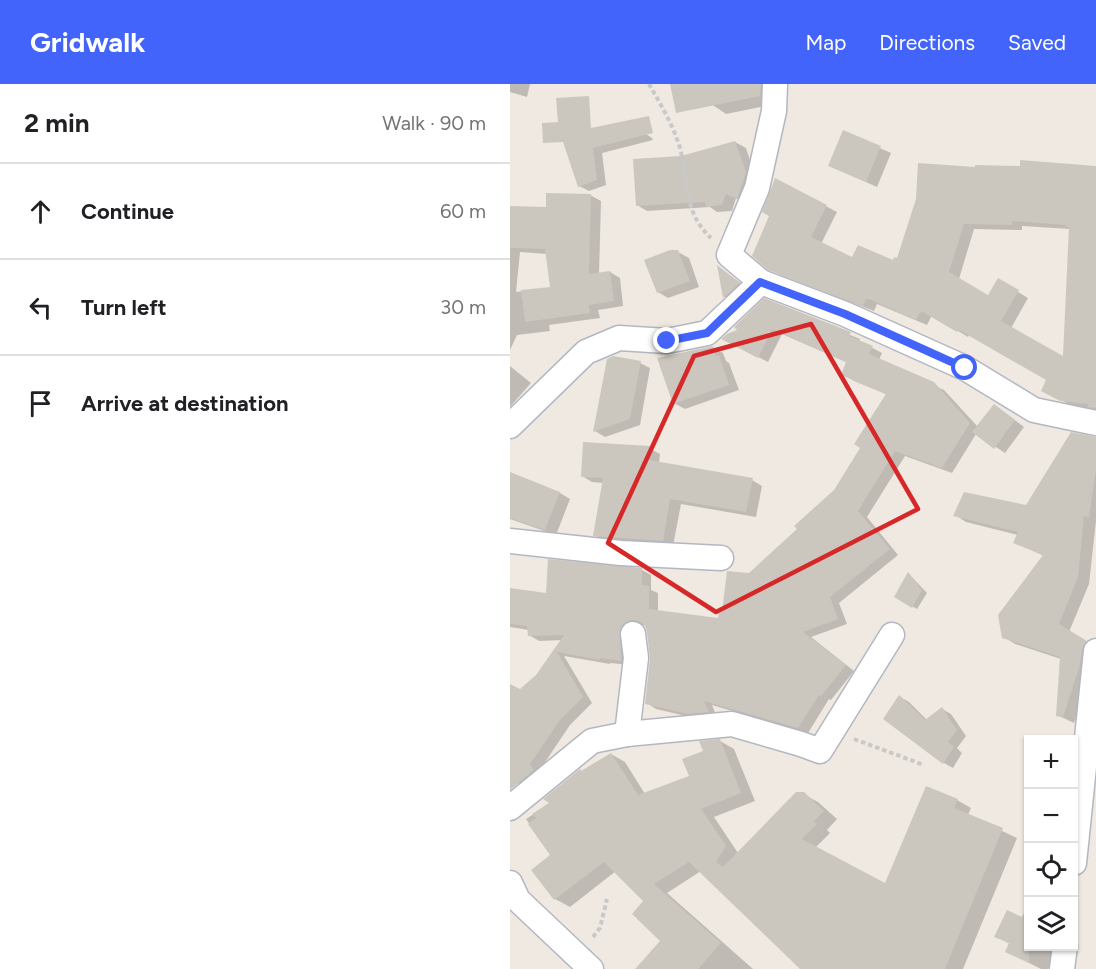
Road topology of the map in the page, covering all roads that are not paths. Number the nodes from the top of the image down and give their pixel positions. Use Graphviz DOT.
graph roads {
  1 [pos="775,84"];
  2 [pos="760,282"];
  3 [pos="1096,423"];
  4 [pos="510,426"];
  5 [pos="510,541"];
  6 [pos="721,558"];
  7 [pos="633,634"];
  8 [pos="892,635"];
  9 [pos="1096,651"];
  10 [pos="627,734"];
  11 [pos="510,808"];
  12 [pos="1076,843"];
  13 [pos="513,900"];
  14 [pos="1064,951"];
  15 [pos="583,962"];
  16 [pos="1062,969"];
  1 -- 2 [label="street"];
  2 -- 3 [label="street"];
  2 -- 4 [label="street"];
  5 -- 6 [label="street"];
  7 -- 10 [label="street"];
  8 -- 10 [label="street"];
  9 -- 12 [label="street"];
  10 -- 11 [label="street"];
  13 -- 15 [label="street"];
  14 -- 16 [label="street"];
}
